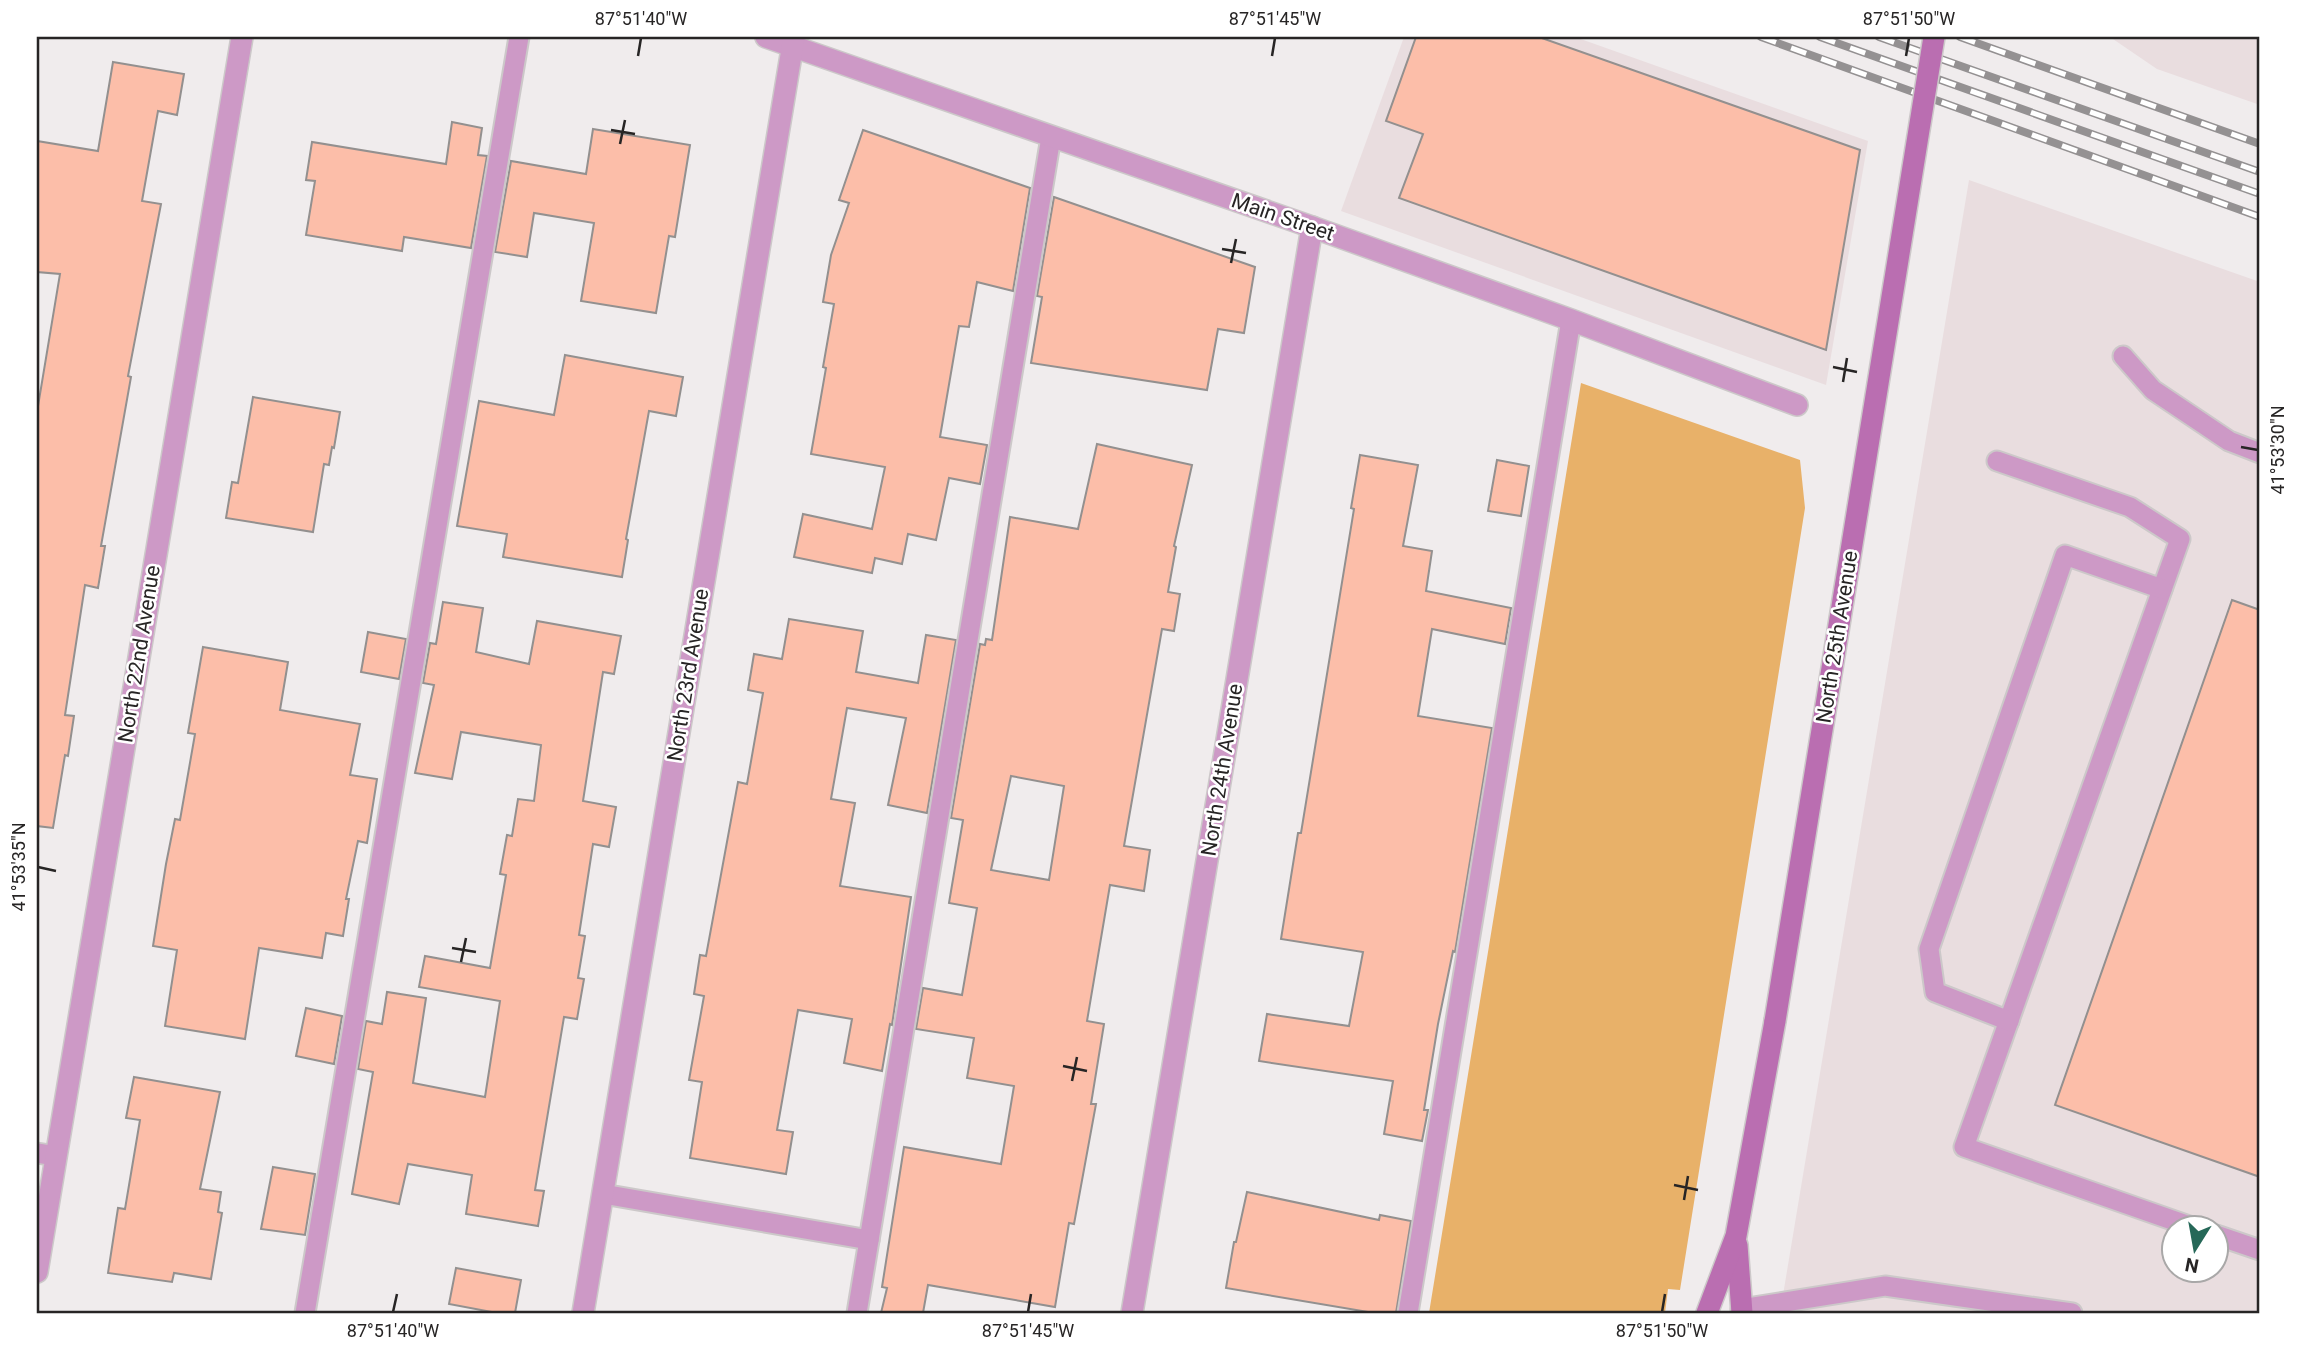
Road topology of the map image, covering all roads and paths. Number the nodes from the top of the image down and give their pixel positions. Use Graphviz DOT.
graph roads {
  1 [pos="242,37"];
  2 [pos="519,37"];
  3 [pos="766,37"];
  4 [pos="1934,37"];
  5 [pos="793,41"];
  6 [pos="1051,137"];
  7 [pos="1312,227"];
  8 [pos="1571,320"];
  9 [pos="2123,356"];
  10 [pos="1797,405"];
  11 [pos="2260,453"];
  12 [pos="1997,461"];
  13 [pos="2162,589"];
  14 [pos="2009,1021"];
  15 [pos="46,1154"];
  16 [pos="603,1194"];
  17 [pos="2160,1215"];
  18 [pos="1736,1236"];
  19 [pos="869,1240"];
  20 [pos="2230,1240"];
  21 [pos="2260,1250"];
  22 [pos="37,1272"];
  23 [pos="1742,1311"];
  24 [pos="305,1313"];
  25 [pos="583,1313"];
  26 [pos="857,1313"];
  27 [pos="1132,1313"];
  28 [pos="1408,1313"];
  29 [pos="1707,1313"];
  30 [pos="2072,1313"];
  1 -- 15 [label="street, North 22nd Avenue"];
  2 -- 24 [label="lane"];
  3 -- 5 [label="street, Main Street"];
  4 -- 18 [label="main road, North 25th Avenue, bridge"];
  5 -- 6 [label="street, Main Street"];
  5 -- 16 [label="street, North 23rd Avenue"];
  6 -- 7 [label="street, Main Street"];
  6 -- 19 [label="lane"];
  7 -- 8 [label="street, Main Street"];
  7 -- 27 [label="street, North 24th Avenue"];
  8 -- 10 [label="street, Main Street"];
  8 -- 28 [label="lane"];
  9 -- 11 [label="lane"];
  12 -- 13 [label="lane"];
  13 -- 14 [label="lane"];
  13 -- 14 [label="lane"];
  14 -- 17 [label="lane"];
  15 -- 22 [label="street, North 22nd Avenue"];
  16 -- 19 [label="lane"];
  16 -- 25 [label="street, North 23rd Avenue"];
  18 -- 23 [label="main road, North 25th Avenue"];
  18 -- 29 [label="main road, North 25th Avenue"];
  19 -- 26 [label="lane"];
  20 -- 21 [label="lane"];
  23 -- 30 [label="lane"];
}
